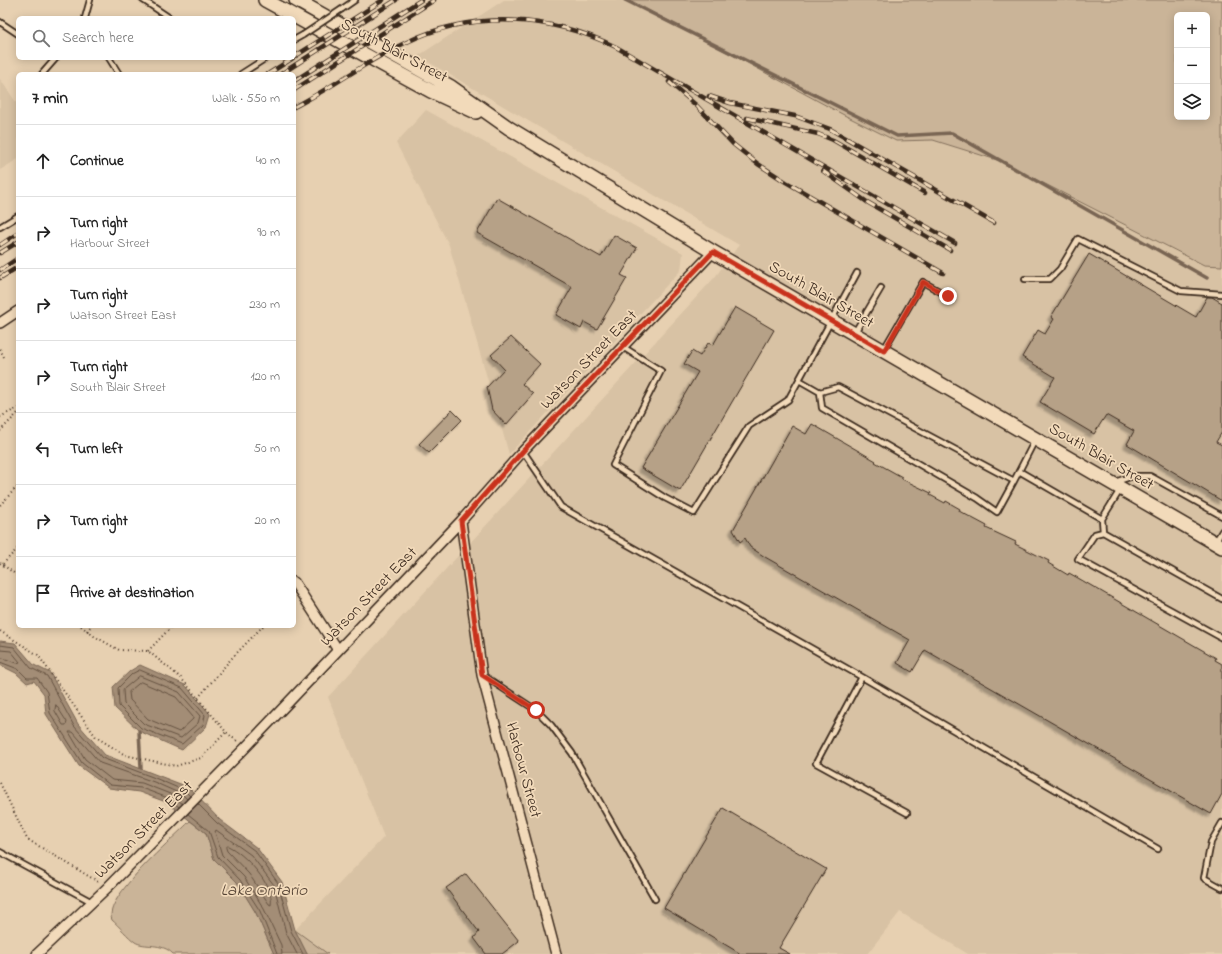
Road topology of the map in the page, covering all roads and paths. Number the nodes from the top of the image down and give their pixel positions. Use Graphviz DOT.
graph roads {
  1 [pos="90,0"];
  2 [pos="143,0"];
  3 [pos="265,0"];
  4 [pos="296,0"];
  5 [pos="355,0"];
  6 [pos="86,16"];
  7 [pos="167,16"];
  8 [pos="294,16"];
  9 [pos="296,17"];
  10 [pos="0,22"];
  11 [pos="16,33"];
  12 [pos="296,39"];
  13 [pos="54,60"];
  14 [pos="110,60"];
  15 [pos="263,60"];
  16 [pos="44,72"];
  17 [pos="118,72"];
  18 [pos="244,72"];
  19 [pos="509,128"];
  20 [pos="16,217"];
  21 [pos="0,227"];
  22 [pos="713,252"];
  23 [pos="857,273"];
  24 [pos="1025,279"];
  25 [pos="881,288"];
  26 [pos="1222,294"];
  27 [pos="948,296"];
  28 [pos="16,312"];
  29 [pos="831,320"];
  30 [pos="0,323"];
  31 [pos="854,334"];
  32 [pos="623,347"];
  33 [pos="0,349"];
  34 [pos="884,351"];
  35 [pos="4,357"];
  36 [pos="799,380"];
  37 [pos="820,392"];
  38 [pos="16,409"];
  39 [pos="16,415"];
  40 [pos="0,417"];
  41 [pos="0,431"];
  42 [pos="1036,439"];
  43 [pos="523,451"];
  44 [pos="1019,470"];
  45 [pos="1014,481"];
  46 [pos="1117,486"];
  47 [pos="16,488"];
  48 [pos="0,505"];
  49 [pos="1222,516"];
  50 [pos="1102,519"];
  51 [pos="461,521"];
  52 [pos="1222,531"];
  53 [pos="1103,532"];
  54 [pos="1218,545"];
  55 [pos="16,550"];
  56 [pos="1,564"];
  57 [pos="16,575"];
  58 [pos="296,585"];
  59 [pos="1222,599"];
  60 [pos="83,628"];
  61 [pos="89,628"];
  62 [pos="170,628"];
  63 [pos="261,628"];
  64 [pos="0,631"];
  65 [pos="87,631"];
  66 [pos="1222,638"];
  67 [pos="148,650"];
  68 [pos="338,650"];
  69 [pos="482,675"];
  70 [pos="862,677"];
  71 [pos="198,698"];
  72 [pos="226,732"];
  73 [pos="245,748"];
  74 [pos="0,782"];
  75 [pos="908,813"];
  76 [pos="1222,823"];
  77 [pos="1158,849"];
  78 [pos="0,852"];
  79 [pos="108,887"];
  80 [pos="1222,888"];
  81 [pos="655,899"];
  82 [pos="92,902"];
  83 [pos="38,954"];
  84 [pos="556,954"];
  1 -- 6 [label="lane"];
  2 -- 7 [label="lane"];
  3 -- 8 [label="street, South Blair Street"];
  4 -- 19 [label="street, South Blair Street"];
  5 -- 12 [label="lane, bridge"];
  9 -- 19 [label="street, South Blair Street"];
  10 -- 11 [label="lane"];
  13 -- 16 [label="lane"];
  14 -- 17 [label="lane"];
  15 -- 18 [label="lane"];
  19 -- 22 [label="street, South Blair Street"];
  20 -- 21 [label="lane"];
  22 -- 29 [label="street, South Blair Street"];
  22 -- 32 [label="street, Watson Street East"];
  23 -- 29 [label="lane"];
  24 -- 26 [label="lane"];
  25 -- 31 [label="lane"];
  27 -- 34 [label="lane"];
  28 -- 30 [label="street"];
  29 -- 31 [label="street, South Blair Street"];
  29 -- 36 [label="lane"];
  31 -- 34 [label="street, South Blair Street"];
  32 -- 36 [label="lane"];
  32 -- 43 [label="street, Watson Street East"];
  33 -- 35 [label="path"];
  34 -- 42 [label="street, South Blair Street"];
  36 -- 37 [label="lane"];
  37 -- 45 [label="lane"];
  37 -- 45 [label="lane"];
  38 -- 40 [label="path"];
  39 -- 41 [label="path"];
  42 -- 44 [label="lane"];
  42 -- 46 [label="street, South Blair Street"];
  43 -- 51 [label="street, Watson Street East"];
  43 -- 70 [label="lane"];
  44 -- 45 [label="lane"];
  44 -- 50 [label="lane"];
  46 -- 49 [label="lane"];
  46 -- 50 [label="lane"];
  46 -- 54 [label="street, South Blair Street"];
  47 -- 48 [label="path"];
  50 -- 53 [label="lane"];
  51 -- 68 [label="street, Watson Street East"];
  51 -- 69 [label="street, Harbour Street"];
  52 -- 54 [label="lane"];
  53 -- 59 [label="lane"];
  53 -- 66 [label="lane"];
  55 -- 56 [label="path"];
  56 -- 57 [label="path"];
  58 -- 68 [label="street"];
  60 -- 65 [label="path"];
  61 -- 65 [label="path"];
  62 -- 67 [label="path"];
  63 -- 71 [label="path"];
  64 -- 72 [label="path"];
  65 -- 67 [label="path"];
  67 -- 71 [label="path"];
  68 -- 73 [label="street, Watson Street East"];
  69 -- 81 [label="lane"];
  69 -- 84 [label="street, Harbour Street"];
  70 -- 75 [label="lane"];
  70 -- 77 [label="lane"];
  71 -- 72 [label="path"];
  72 -- 73 [label="path"];
  73 -- 79 [label="street, Watson Street East"];
  74 -- 79 [label="path"];
  76 -- 80 [label="lane"];
  78 -- 82 [label="lane"];
  79 -- 82 [label="street, Watson Street East"];
  82 -- 83 [label="street, Watson Street East"];
}
